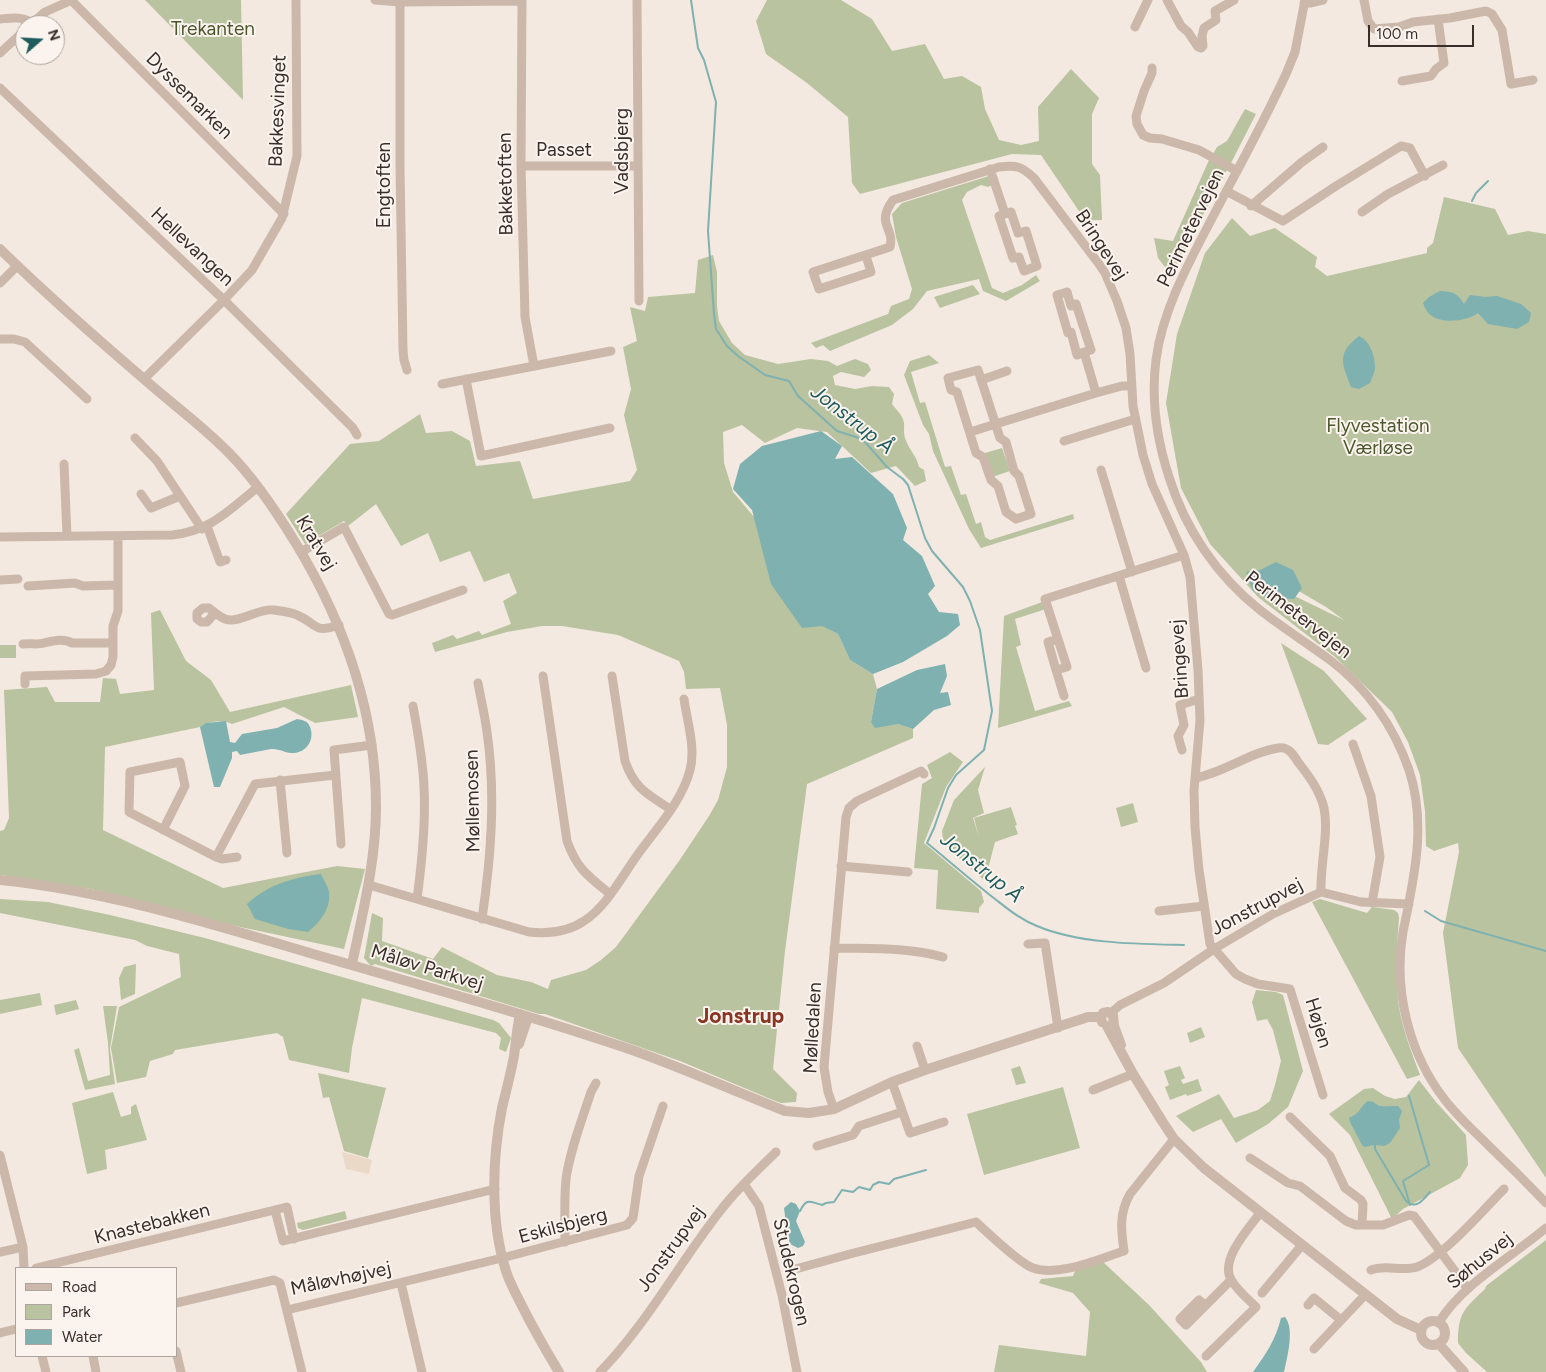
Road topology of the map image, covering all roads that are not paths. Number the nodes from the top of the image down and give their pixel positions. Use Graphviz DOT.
graph roads {
  1 [pos="71,0"];
  2 [pos="296,0"];
  3 [pos="375,0"];
  4 [pos="637,0"];
  5 [pos="1148,0"];
  6 [pos="1168,0"];
  7 [pos="1234,0"];
  8 [pos="1323,0"];
  9 [pos="1364,0"];
  10 [pos="400,1"];
  11 [pos="522,1"];
  12 [pos="1304,1"];
  13 [pos="42,15"];
  14 [pos="15,18"];
  15 [pos="0,19"];
  16 [pos="1438,19"];
  17 [pos="1135,27"];
  18 [pos="15,39"];
  19 [pos="0,53"];
  20 [pos="1152,68"];
  21 [pos="1533,80"];
  22 [pos="1402,81"];
  23 [pos="0,88"];
  24 [pos="1323,147"];
  25 [pos="1444,165"];
  26 [pos="520,166"];
  27 [pos="638,166"];
  28 [pos="990,169"];
  29 [pos="1237,171"];
  30 [pos="1425,176"];
  31 [pos="1226,191"];
  32 [pos="1251,206"];
  33 [pos="1362,212"];
  34 [pos="284,214"];
  35 [pos="1005,214"];
  36 [pos="0,250"];
  37 [pos="866,256"];
  38 [pos="17,266"];
  39 [pos="0,283"];
  40 [pos="224,300"];
  41 [pos="639,301"];
  42 [pos="0,339"];
  43 [pos="611,351"];
  44 [pos="1084,352"];
  45 [pos="534,366"];
  46 [pos="407,370"];
  47 [pos="1007,371"];
  48 [pos="144,379"];
  49 [pos="466,379"];
  50 [pos="981,380"];
  51 [pos="442,384"];
  52 [pos="1131,386"];
  53 [pos="1096,393"];
  54 [pos="87,400"];
  55 [pos="1135,419"];
  56 [pos="996,423"];
  57 [pos="610,428"];
  58 [pos="970,432"];
  59 [pos="357,435"];
  60 [pos="135,438"];
  61 [pos="1064,441"];
  62 [pos="64,464"];
  63 [pos="1101,470"];
  64 [pos="258,487"];
  65 [pos="141,494"];
  66 [pos="180,496"];
  67 [pos="205,527"];
  68 [pos="67,536"];
  69 [pos="118,536"];
  70 [pos="0,537"];
  71 [pos="301,552"];
  72 [pos="1184,556"];
  73 [pos="226,560"];
  74 [pos="1132,572"];
  75 [pos="1119,576"];
  76 [pos="18,579"];
  77 [pos="0,580"];
  78 [pos="118,585"];
  79 [pos="28,586"];
  80 [pos="463,590"];
  81 [pos="214,614"];
  82 [pos="339,625"];
  83 [pos="113,643"];
  84 [pos="23,644"];
  85 [pos="1146,668"];
  86 [pos="543,676"];
  87 [pos="612,676"];
  88 [pos="478,683"];
  89 [pos="25,684"];
  90 [pos="1064,696"];
  91 [pos="684,699"];
  92 [pos="1200,699"];
  93 [pos="413,706"];
  94 [pos="1353,744"];
  95 [pos="372,745"];
  96 [pos="1182,750"];
  97 [pos="924,774"];
  98 [pos="335,775"];
  99 [pos="1195,778"];
  100 [pos="280,780"];
  101 [pos="670,810"];
  102 [pos="163,830"];
  103 [pos="342,844"];
  104 [pos="287,853"];
  105 [pos="216,857"];
  106 [pos="237,857"];
  107 [pos="841,866"];
  108 [pos="908,872"];
  109 [pos="0,880"];
  110 [pos="369,885"];
  111 [pos="1321,892"];
  112 [pos="610,894"];
  113 [pos="417,899"];
  114 [pos="1372,903"];
  115 [pos="1409,904"];
  116 [pos="1204,906"];
  117 [pos="1158,911"];
  118 [pos="482,920"];
  119 [pos="1028,944"];
  120 [pos="834,948"];
  121 [pos="1214,950"];
  122 [pos="943,957"];
  123 [pos="352,964"];
  124 [pos="524,1015"];
  125 [pos="1108,1019"];
  126 [pos="1058,1028"];
  127 [pos="917,1046"];
  128 [pos="925,1070"];
  129 [pos="1133,1074"];
  130 [pos="892,1082"];
  131 [pos="596,1083"];
  132 [pos="1094,1090"];
  133 [pos="1323,1095"];
  134 [pos="663,1106"];
  135 [pos="834,1109"];
  136 [pos="902,1112"];
  137 [pos="1290,1117"];
  138 [pos="944,1122"];
  139 [pos="1174,1139"];
  140 [pos="818,1146"];
  141 [pos="776,1152"];
  142 [pos="0,1154"];
  143 [pos="1250,1158"];
  144 [pos="744,1184"];
  145 [pos="495,1189"];
  146 [pos="1504,1189"];
  147 [pos="1546,1203"];
  148 [pos="1260,1213"];
  149 [pos="1362,1225"];
  150 [pos="1546,1228"];
  151 [pos="565,1242"];
  152 [pos="1302,1245"];
  153 [pos="23,1247"];
  154 [pos="0,1252"];
  155 [pos="1441,1252"];
  156 [pos="502,1258"];
  157 [pos="24,1267"];
  158 [pos="40,1267"];
  159 [pos="792,1270"];
  160 [pos="1371,1270"];
  161 [pos="1231,1280"];
  162 [pos="401,1283"];
  163 [pos="1468,1289"];
  164 [pos="1262,1293"];
  165 [pos="1365,1295"];
  166 [pos="178,1303"];
  167 [pos="1308,1304"];
  168 [pos="1205,1305"];
  169 [pos="287,1310"];
  170 [pos="1342,1320"];
  171 [pos="1439,1322"];
  172 [pos="15,1329"];
  173 [pos="1421,1330"];
  174 [pos="0,1333"];
  175 [pos="1439,1344"];
  176 [pos="1314,1348"];
  177 [pos="1206,1356"];
  178 [pos="42,1357"];
  179 [pos="93,1357"];
  180 [pos="177,1357"];
  181 [pos="46,1372"];
  182 [pos="96,1372"];
  183 [pos="181,1372"];
  184 [pos="302,1372"];
  185 [pos="422,1372"];
  186 [pos="559,1372"];
  187 [pos="600,1372"];
  188 [pos="797,1372"];
  189 [pos="1464,1372"];
  1 -- 13 [label="street"];
  1 -- 34 [label="street, Dyssemarken"];
  2 -- 34 [label="street, Bakkesvinget"];
  3 -- 10 [label="street"];
  4 -- 27 [label="street, Vadsbjerg"];
  5 -- 17 [label="street"];
  6 -- 7 [label="street"];
  8 -- 12 [label="street"];
  9 -- 16 [label="street"];
  10 -- 11 [label="street"];
  10 -- 46 [label="street, Engtoften"];
  11 -- 26 [label="street, Bakketoften"];
  12 -- 29 [label="street, Perimetervejen"];
  14 -- 15 [label="street"];
  16 -- 21 [label="street"];
  16 -- 22 [label="street"];
  18 -- 19 [label="street"];
  20 -- 29 [label="street"];
  23 -- 40 [label="street, Hellevangen"];
  24 -- 32 [label="street"];
  25 -- 30 [label="street"];
  26 -- 27 [label="street, Passet"];
  26 -- 45 [label="street, Bakketoften"];
  27 -- 41 [label="street, Vadsbjerg"];
  28 -- 35 [label="street"];
  28 -- 37 [label="street"];
  28 -- 52 [label="street, Bringevej"];
  29 -- 31 [label="street, Perimetervejen"];
  30 -- 32 [label="street"];
  30 -- 33 [label="street"];
  31 -- 32 [label="street"];
  31 -- 115 [label="street, Perimetervejen"];
  34 -- 40 [label="street, Bakkesvinget"];
  35 -- 35 [label="street"];
  36 -- 38 [label="street, Kratvej"];
  37 -- 37 [label="street"];
  38 -- 39 [label="street"];
  38 -- 48 [label="street, Kratvej"];
  40 -- 48 [label="street, Bakkesvinget"];
  40 -- 59 [label="street, Hellevangen"];
  42 -- 54 [label="street"];
  43 -- 45 [label="street"];
  44 -- 44 [label="street"];
  44 -- 53 [label="street"];
  45 -- 49 [label="street"];
  47 -- 50 [label="street"];
  48 -- 64 [label="street, Kratvej"];
  49 -- 51 [label="street"];
  49 -- 57 [label="street"];
  50 -- 56 [label="street"];
  50 -- 58 [label="street"];
  52 -- 53 [label="street"];
  52 -- 55 [label="street, Bringevej"];
  53 -- 56 [label="street"];
  55 -- 61 [label="street"];
  55 -- 72 [label="street, Bringevej"];
  56 -- 58 [label="street"];
  56 -- 58 [label="street"];
  60 -- 66 [label="street"];
  62 -- 68 [label="street"];
  63 -- 74 [label="street"];
  64 -- 67 [label="street"];
  64 -- 71 [label="street, Kratvej"];
  65 -- 66 [label="street"];
  66 -- 67 [label="street"];
  67 -- 69 [label="street"];
  67 -- 73 [label="street"];
  68 -- 69 [label="street"];
  68 -- 70 [label="street"];
  69 -- 78 [label="street"];
  71 -- 80 [label="street"];
  71 -- 82 [label="street, Kratvej"];
  72 -- 74 [label="street"];
  72 -- 92 [label="street, Bringevej"];
  74 -- 75 [label="street"];
  75 -- 85 [label="street"];
  75 -- 90 [label="street"];
  76 -- 77 [label="street"];
  78 -- 79 [label="street"];
  78 -- 83 [label="street"];
  81 -- 82 [label="street"];
  82 -- 95 [label="street, Kratvej"];
  83 -- 84 [label="street"];
  83 -- 89 [label="street"];
  86 -- 112 [label="street"];
  87 -- 101 [label="street"];
  88 -- 118 [label="street, Møllemosen"];
  91 -- 101 [label="street"];
  92 -- 96 [label="street"];
  92 -- 99 [label="street, Bringevej"];
  93 -- 113 [label="street"];
  94 -- 114 [label="street"];
  95 -- 98 [label="street"];
  95 -- 110 [label="street, Kratvej"];
  97 -- 107 [label="street, Mølledalen"];
  98 -- 100 [label="street"];
  98 -- 103 [label="street"];
  99 -- 111 [label="street"];
  99 -- 116 [label="street, Bringevej"];
  100 -- 104 [label="street"];
  100 -- 105 [label="street"];
  101 -- 112 [label="street"];
  102 -- 102 [label="street"];
  102 -- 105 [label="street"];
  105 -- 106 [label="street"];
  107 -- 108 [label="street"];
  107 -- 120 [label="street, Mølledalen"];
  109 -- 123 [label="street, Måløv Parkvej"];
  110 -- 113 [label="street"];
  110 -- 123 [label="street, Kratvej"];
  111 -- 114 [label="street, Jonstrupvej"];
  111 -- 121 [label="street, Jonstrupvej"];
  112 -- 118 [label="street"];
  113 -- 118 [label="street"];
  114 -- 115 [label="street, Jonstrupvej"];
  115 -- 147 [label="street, Perimetervejen"];
  116 -- 117 [label="street"];
  116 -- 121 [label="street, Bringevej"];
  119 -- 126 [label="street"];
  120 -- 122 [label="street"];
  120 -- 135 [label="street, Mølledalen"];
  121 -- 125 [label="street, Jonstrupvej"];
  121 -- 133 [label="street, Højen"];
  123 -- 124 [label="street, Måløv Parkvej"];
  124 -- 135 [label="street, Måløv Parkvej"];
  124 -- 145 [label="street"];
  125 -- 126 [label="street"];
  125 -- 129 [label="street"];
  126 -- 128 [label="street"];
  127 -- 128 [label="street"];
  128 -- 130 [label="street"];
  129 -- 132 [label="street"];
  129 -- 139 [label="street"];
  130 -- 135 [label="street"];
  130 -- 136 [label="street"];
  131 -- 151 [label="street"];
  134 -- 151 [label="street, Eskilsbjerg"];
  136 -- 138 [label="street"];
  136 -- 140 [label="street"];
  137 -- 149 [label="street"];
  139 -- 148 [label="street"];
  139 -- 159 [label="street"];
  141 -- 144 [label="street, Jonstrupvej"];
  142 -- 153 [label="street"];
  143 -- 149 [label="street"];
  144 -- 187 [label="street, Jonstrupvej"];
  144 -- 188 [label="street, Studekrogen"];
  145 -- 156 [label="street"];
  145 -- 158 [label="street, Knastebakken"];
  146 -- 155 [label="street"];
  148 -- 152 [label="street"];
  148 -- 161 [label="street"];
  149 -- 155 [label="street"];
  150 -- 163 [label="street, Søhusvej"];
  151 -- 156 [label="street, Eskilsbjerg"];
  152 -- 164 [label="street"];
  152 -- 165 [label="street"];
  153 -- 154 [label="street"];
  153 -- 157 [label="street"];
  155 -- 160 [label="street"];
  155 -- 163 [label="street"];
  156 -- 162 [label="street, Måløvhøjvej"];
  156 -- 186 [label="street"];
  161 -- 168 [label="street"];
  161 -- 177 [label="street"];
  162 -- 169 [label="street, Måløvhøjvej"];
  162 -- 185 [label="street"];
  163 -- 171 [label="street, Søhusvej"];
  165 -- 170 [label="street"];
  165 -- 173 [label="street"];
  166 -- 169 [label="street, Måløvhøjvej"];
  167 -- 170 [label="street"];
  169 -- 184 [label="street"];
  170 -- 176 [label="street"];
  171 -- 173 [label="street"];
  171 -- 175 [label="street"];
  172 -- 174 [label="street"];
  173 -- 175 [label="street"];
  175 -- 189 [label="street"];
  178 -- 181 [label="street"];
  179 -- 182 [label="street"];
  180 -- 183 [label="street"];
}
